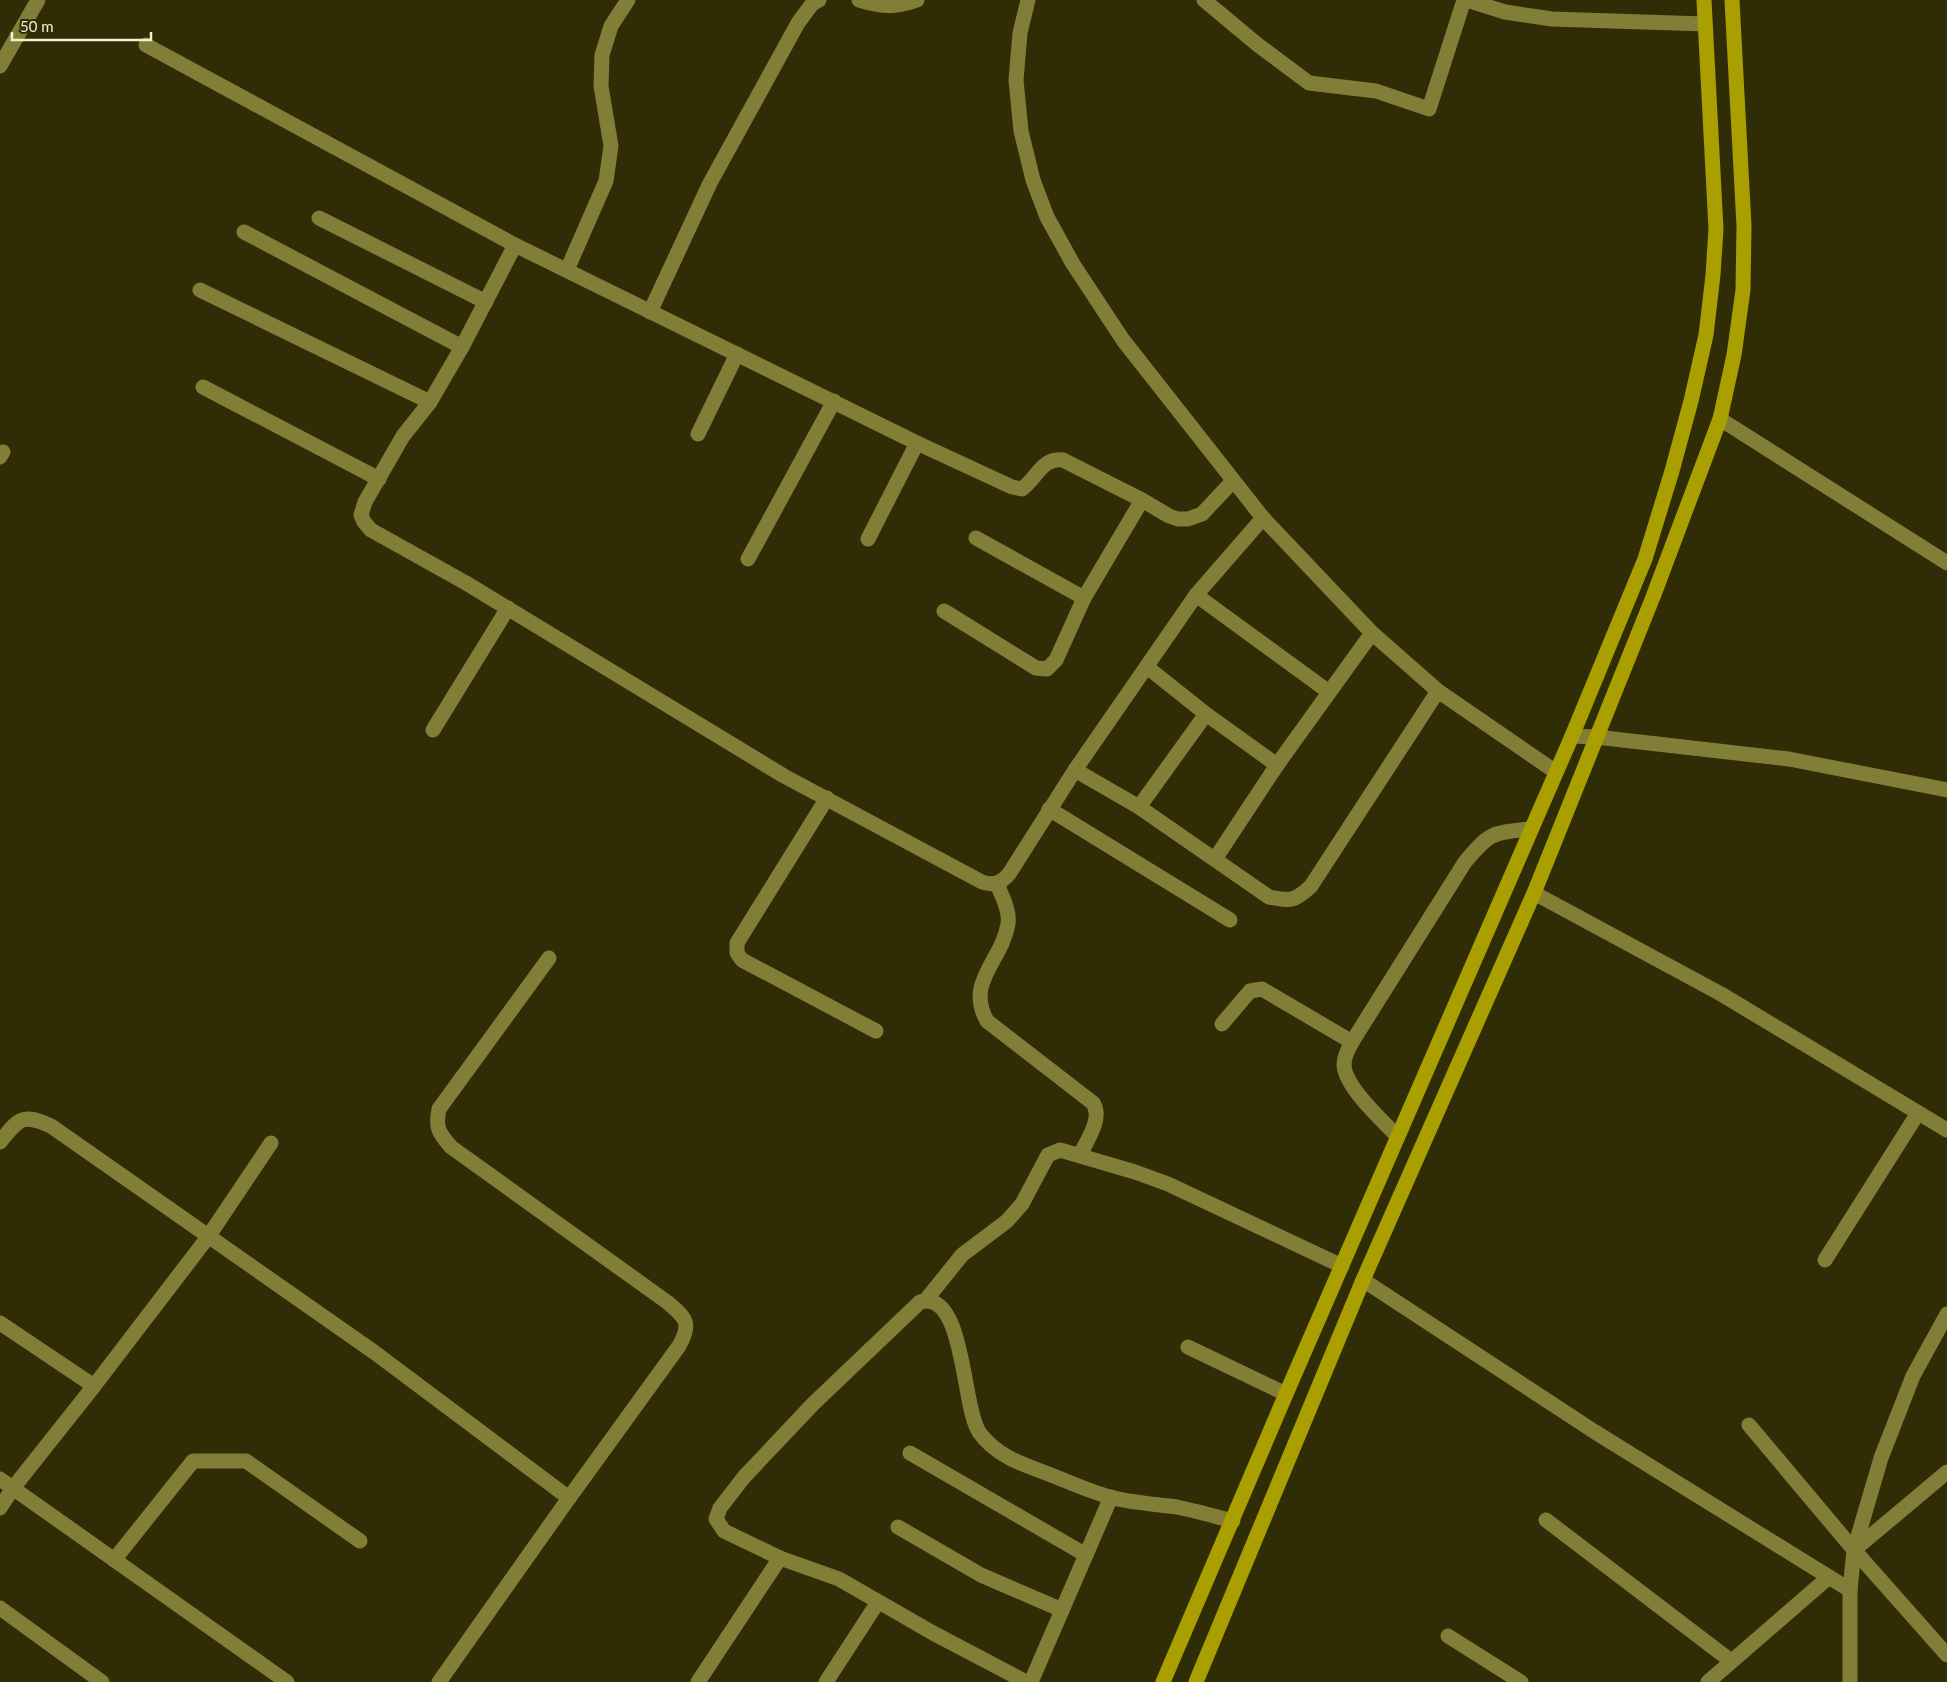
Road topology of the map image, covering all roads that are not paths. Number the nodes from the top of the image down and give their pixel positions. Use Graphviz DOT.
graph roads {
  1 [pos="38,0"];
  2 [pos="628,0"];
  3 [pos="819,0"];
  4 [pos="860,0"];
  5 [pos="917,0"];
  6 [pos="1204,0"];
  7 [pos="1466,0"];
  8 [pos="1704,0"];
  9 [pos="1732,0"];
  10 [pos="1024,1"];
  11 [pos="1705,24"];
  12 [pos="146,45"];
  13 [pos="0,66"];
  14 [pos="319,218"];
  15 [pos="244,232"];
  16 [pos="516,245"];
  17 [pos="567,270"];
  18 [pos="200,290"];
  19 [pos="486,302"];
  20 [pos="650,312"];
  21 [pos="462,347"];
  22 [pos="737,354"];
  23 [pos="203,387"];
  24 [pos="834,401"];
  25 [pos="430,402"];
  26 [pos="1720,419"];
  27 [pos="698,434"];
  28 [pos="917,443"];
  29 [pos="379,480"];
  30 [pos="1233,481"];
  31 [pos="1142,500"];
  32 [pos="1263,518"];
  33 [pos="976,538"];
  34 [pos="868,539"];
  35 [pos="748,559"];
  36 [pos="1947,563"];
  37 [pos="1196,595"];
  38 [pos="1084,598"];
  39 [pos="508,608"];
  40 [pos="944,612"];
  41 [pos="1372,633"];
  42 [pos="1147,667"];
  43 [pos="1438,691"];
  44 [pos="1329,692"];
  45 [pos="1206,714"];
  46 [pos="433,730"];
  47 [pos="1572,736"];
  48 [pos="1596,737"];
  49 [pos="1277,765"];
  50 [pos="1074,770"];
  51 [pos="1556,772"];
  52 [pos="1947,790"];
  53 [pos="827,798"];
  54 [pos="1140,808"];
  55 [pos="1048,809"];
  56 [pos="1530,829"];
  57 [pos="1215,859"];
  58 [pos="997,884"];
  59 [pos="1534,893"];
  60 [pos="1230,920"];
  61 [pos="549,958"];
  62 [pos="1222,1024"];
  63 [pos="876,1031"];
  64 [pos="1352,1042"];
  65 [pos="1918,1113"];
  66 [pos="1947,1130"];
  67 [pos="1398,1136"];
  68 [pos="0,1142"];
  69 [pos="271,1143"];
  70 [pos="1080,1155"];
  71 [pos="208,1237"];
  72 [pos="1825,1260"];
  73 [pos="1342,1266"];
  74 [pos="1363,1280"];
  75 [pos="925,1301"];
  76 [pos="1947,1314"];
  77 [pos="0,1323"];
  78 [pos="1188,1347"];
  79 [pos="94,1386"];
  80 [pos="1286,1394"];
  81 [pos="1749,1424"];
  82 [pos="910,1453"];
  83 [pos="1947,1472"];
  84 [pos="0,1479"];
  85 [pos="13,1488"];
  86 [pos="1111,1497"];
  87 [pos="569,1498"];
  88 [pos="0,1508"];
  89 [pos="1546,1520"];
  90 [pos="1233,1521"];
  91 [pos="898,1527"];
  92 [pos="360,1541"];
  93 [pos="1854,1550"];
  94 [pos="1086,1555"];
  95 [pos="780,1558"];
  96 [pos="114,1560"];
  97 [pos="1828,1577"];
  98 [pos="1850,1590"];
  99 [pos="878,1602"];
  100 [pos="0,1608"];
  101 [pos="1062,1610"];
  102 [pos="1448,1636"];
  103 [pos="1947,1655"];
  104 [pos="1731,1661"];
  105 [pos="102,1682"];
  106 [pos="287,1682"];
  107 [pos="440,1682"];
  108 [pos="698,1682"];
  109 [pos="826,1682"];
  110 [pos="1026,1682"];
  111 [pos="1031,1682"];
  112 [pos="1163,1682"];
  113 [pos="1196,1682"];
  114 [pos="1522,1682"];
  115 [pos="1708,1682"];
  116 [pos="1850,1682"];
  1 -- 13 [label="street"];
  2 -- 17 [label="street"];
  3 -- 20 [label="street"];
  4 -- 5 [label="street"];
  6 -- 7 [label="street"];
  7 -- 11 [label="street"];
  8 -- 11 [label="highway"];
  9 -- 26 [label="highway"];
  10 -- 30 [label="street"];
  11 -- 47 [label="highway"];
  12 -- 16 [label="street"];
  14 -- 19 [label="street"];
  15 -- 21 [label="street"];
  16 -- 17 [label="street"];
  16 -- 19 [label="street"];
  17 -- 20 [label="street"];
  18 -- 25 [label="street"];
  19 -- 21 [label="street"];
  20 -- 22 [label="street"];
  21 -- 25 [label="street"];
  22 -- 24 [label="street"];
  22 -- 27 [label="street"];
  23 -- 29 [label="street"];
  24 -- 28 [label="street"];
  24 -- 35 [label="street"];
  25 -- 29 [label="street"];
  26 -- 36 [label="street"];
  26 -- 48 [label="highway"];
  28 -- 31 [label="street"];
  28 -- 34 [label="street"];
  29 -- 39 [label="street"];
  30 -- 31 [label="street"];
  30 -- 32 [label="street"];
  31 -- 38 [label="street"];
  32 -- 37 [label="street"];
  32 -- 41 [label="street"];
  33 -- 38 [label="street"];
  37 -- 42 [label="street"];
  37 -- 44 [label="street"];
  38 -- 40 [label="street"];
  39 -- 46 [label="street"];
  39 -- 53 [label="street"];
  41 -- 43 [label="street"];
  41 -- 44 [label="street"];
  42 -- 45 [label="street"];
  42 -- 50 [label="street"];
  43 -- 51 [label="street"];
  43 -- 57 [label="street"];
  44 -- 49 [label="street"];
  45 -- 49 [label="street"];
  45 -- 54 [label="street"];
  47 -- 48 [label="street"];
  47 -- 51 [label="highway"];
  48 -- 52 [label="street"];
  48 -- 59 [label="highway"];
  49 -- 57 [label="street"];
  50 -- 54 [label="street"];
  50 -- 55 [label="street"];
  51 -- 56 [label="highway"];
  53 -- 58 [label="street"];
  53 -- 63 [label="street"];
  54 -- 57 [label="street"];
  55 -- 58 [label="street"];
  55 -- 60 [label="street"];
  56 -- 64 [label="street"];
  56 -- 67 [label="highway"];
  58 -- 70 [label="street"];
  59 -- 65 [label="street"];
  59 -- 74 [label="highway"];
  61 -- 87 [label="street"];
  62 -- 64 [label="street"];
  64 -- 67 [label="street"];
  65 -- 66 [label="street"];
  65 -- 72 [label="street"];
  67 -- 73 [label="highway"];
  68 -- 71 [label="street"];
  69 -- 71 [label="street"];
  70 -- 73 [label="street"];
  70 -- 75 [label="street"];
  71 -- 79 [label="street"];
  71 -- 87 [label="street"];
  73 -- 80 [label="highway"];
  74 -- 97 [label="street"];
  74 -- 113 [label="highway"];
  75 -- 86 [label="street"];
  75 -- 95 [label="street"];
  76 -- 93 [label="street"];
  77 -- 79 [label="street"];
  78 -- 80 [label="street"];
  79 -- 85 [label="street"];
  80 -- 90 [label="highway"];
  81 -- 93 [label="street"];
  82 -- 94 [label="street"];
  83 -- 93 [label="street"];
  84 -- 85 [label="street"];
  85 -- 88 [label="street"];
  85 -- 96 [label="street"];
  86 -- 90 [label="street"];
  86 -- 94 [label="street"];
  87 -- 107 [label="street"];
  89 -- 104 [label="street"];
  90 -- 112 [label="highway"];
  91 -- 101 [label="street"];
  92 -- 96 [label="street"];
  93 -- 98 [label="street"];
  93 -- 103 [label="street"];
  94 -- 101 [label="street"];
  95 -- 99 [label="street"];
  95 -- 108 [label="street"];
  96 -- 106 [label="street"];
  97 -- 98 [label="street"];
  97 -- 104 [label="street"];
  98 -- 116 [label="street"];
  99 -- 109 [label="street"];
  99 -- 110 [label="street"];
  100 -- 105 [label="street"];
  101 -- 111 [label="street"];
  102 -- 114 [label="street"];
  104 -- 115 [label="street"];
}
